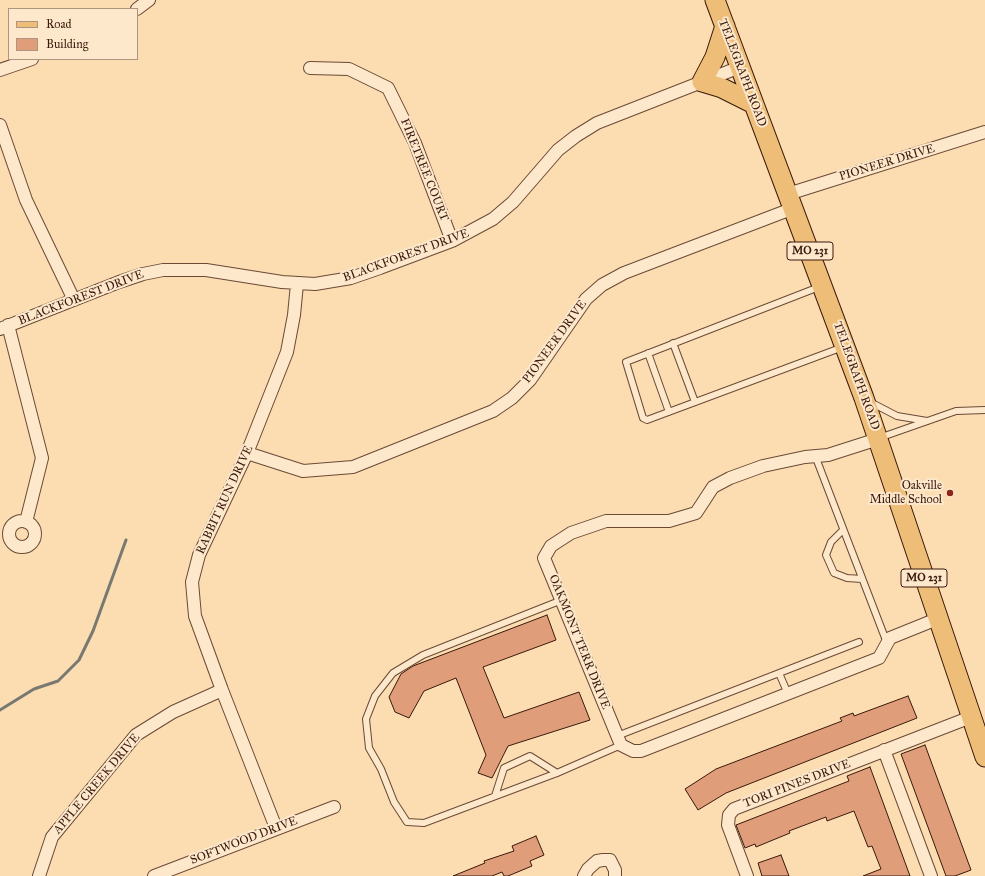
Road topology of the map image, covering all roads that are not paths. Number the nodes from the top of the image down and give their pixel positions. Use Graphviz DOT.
graph roads {
  1 [pos="149,0"];
  2 [pos="715,0"];
  3 [pos="138,8"];
  4 [pos="725,26"];
  5 [pos="29,60"];
  6 [pos="740,67"];
  7 [pos="310,68"];
  8 [pos="0,70"];
  9 [pos="702,82"];
  10 [pos="754,104"];
  11 [pos="0,126"];
  12 [pos="985,132"];
  13 [pos="791,201"];
  14 [pos="452,241"];
  15 [pos="297,284"];
  16 [pos="823,286"];
  17 [pos="74,300"];
  18 [pos="4,327"];
  19 [pos="673,343"];
  20 [pos="845,347"];
  21 [pos="648,353"];
  22 [pos="864,398"];
  23 [pos="695,402"];
  24 [pos="985,410"];
  25 [pos="669,412"];
  26 [pos="929,421"];
  27 [pos="878,439"];
  28 [pos="247,452"];
  29 [pos="816,458"];
  30 [pos="26,522"];
  31 [pos="843,530"];
  32 [pos="862,579"];
  33 [pos="562,600"];
  34 [pos="937,619"];
  35 [pos="859,642"];
  36 [pos="887,643"];
  37 [pos="779,672"];
  38 [pos="222,690"];
  39 [pos="788,694"];
  40 [pos="977,725"];
  41 [pos="619,741"];
  42 [pos="884,750"];
  43 [pos="985,755"];
  44 [pos="557,773"];
  45 [pos="495,796"];
  46 [pos="334,807"];
  47 [pos="276,828"];
  48 [pos="39,876"];
  49 [pos="154,876"];
  50 [pos="584,876"];
  51 [pos="615,876"];
  52 [pos="747,876"];
  53 [pos="931,876"];
  1 -- 3 [label="street"];
  2 -- 4 [label="main road, TELEGRAPH ROAD / MO 231"];
  4 -- 6 [label="main road, TELEGRAPH ROAD / MO 231"];
  4 -- 9 [label="main road"];
  5 -- 8 [label="street"];
  6 -- 9 [label="street, BLACKFOREST DRIVE"];
  6 -- 10 [label="main road, TELEGRAPH ROAD / MO 231"];
  7 -- 14 [label="street, FIRETREE COURT"];
  9 -- 10 [label="main road"];
  9 -- 14 [label="street, BLACKFOREST DRIVE"];
  10 -- 13 [label="main road, TELEGRAPH ROAD / MO 231"];
  11 -- 17 [label="street"];
  12 -- 13 [label="street, PIONEER DRIVE"];
  13 -- 16 [label="main road, TELEGRAPH ROAD / MO 231"];
  13 -- 28 [label="street, PIONEER DRIVE"];
  14 -- 15 [label="street, BLACKFOREST DRIVE"];
  15 -- 17 [label="street, BLACKFOREST DRIVE"];
  15 -- 28 [label="street, RABBIT RUN DRIVE"];
  16 -- 19 [label="lane"];
  16 -- 20 [label="main road, TELEGRAPH ROAD / MO 231"];
  17 -- 18 [label="street, BLACKFOREST DRIVE"];
  18 -- 30 [label="street"];
  19 -- 21 [label="lane"];
  19 -- 23 [label="lane"];
  20 -- 22 [label="main road, TELEGRAPH ROAD / MO 231"];
  20 -- 23 [label="lane"];
  21 -- 25 [label="lane"];
  21 -- 25 [label="lane"];
  22 -- 26 [label="lane"];
  22 -- 27 [label="main road, TELEGRAPH ROAD / MO 231"];
  23 -- 25 [label="lane"];
  24 -- 26 [label="lane"];
  26 -- 27 [label="lane"];
  27 -- 29 [label="street, OAKMONT TERR DRIVE"];
  27 -- 34 [label="main road, TELEGRAPH ROAD / MO 231"];
  28 -- 38 [label="street, RABBIT RUN DRIVE"];
  29 -- 31 [label="lane"];
  29 -- 33 [label="street, OAKMONT TERR DRIVE"];
  31 -- 32 [label="lane"];
  31 -- 32 [label="lane"];
  32 -- 36 [label="lane"];
  33 -- 41 [label="street, OAKMONT TERR DRIVE"];
  33 -- 45 [label="lane"];
  34 -- 36 [label="street"];
  34 -- 40 [label="main road, TELEGRAPH ROAD / MO 231"];
  35 -- 37 [label="lane"];
  36 -- 39 [label="street"];
  37 -- 39 [label="lane"];
  37 -- 41 [label="lane"];
  38 -- 47 [label="street, RABBIT RUN DRIVE"];
  38 -- 48 [label="street, APPLE CREEK DRIVE"];
  39 -- 41 [label="street"];
  40 -- 42 [label="street, TORI PINES DRIVE"];
  40 -- 43 [label="main road, TELEGRAPH ROAD / MO 231"];
  41 -- 44 [label="lane"];
  42 -- 52 [label="street, TORI PINES DRIVE"];
  42 -- 53 [label="street"];
  44 -- 45 [label="lane"];
  44 -- 45 [label="lane"];
  46 -- 47 [label="street, SOFTWOOD DRIVE"];
  47 -- 49 [label="street, SOFTWOOD DRIVE"];
  50 -- 51 [label="street"];
}
